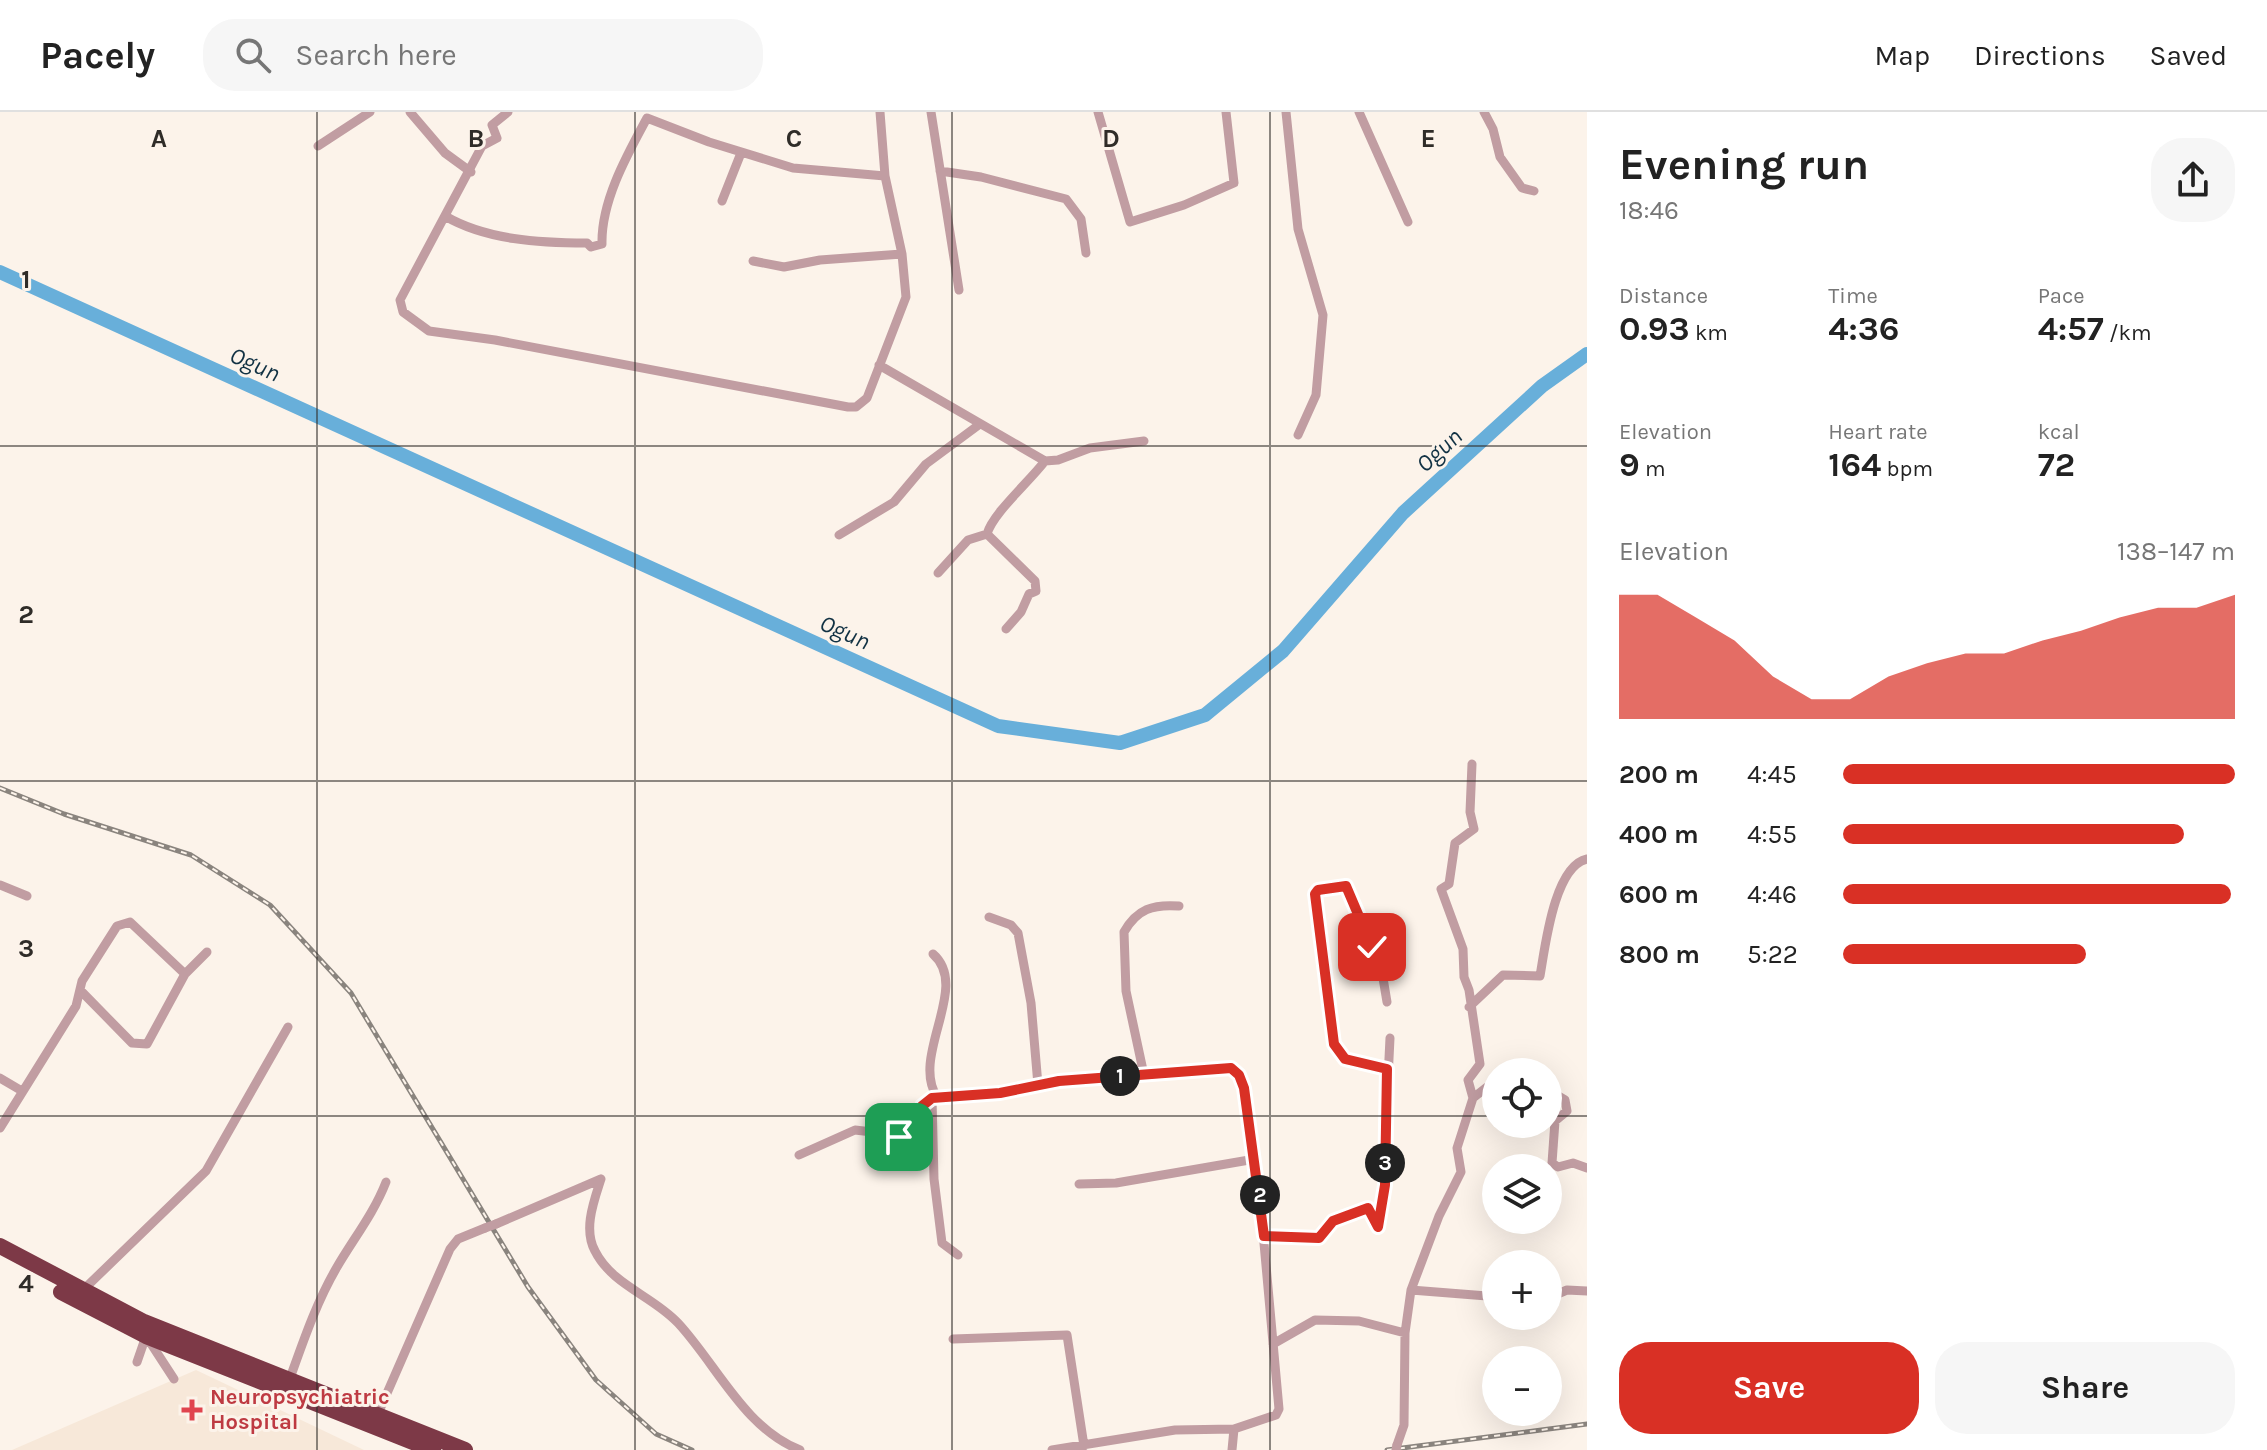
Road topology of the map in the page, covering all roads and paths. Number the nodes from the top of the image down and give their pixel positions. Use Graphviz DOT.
graph roads {
  1 [pos="370,112"];
  2 [pos="410,112"];
  3 [pos="508,112"];
  4 [pos="880,112"];
  5 [pos="931,112"];
  6 [pos="1098,112"];
  7 [pos="1226,112"];
  8 [pos="1286,112"];
  9 [pos="1359,112"];
  10 [pos="1484,112"];
  11 [pos="644,114"];
  12 [pos="318,146"];
  13 [pos="741,153"];
  14 [pos="940,171"];
  15 [pos="471,172"];
  16 [pos="885,176"];
  17 [pos="1534,191"];
  18 [pos="722,201"];
  19 [pos="445,216"];
  20 [pos="1408,222"];
  21 [pos="1086,253"];
  22 [pos="902,254"];
  23 [pos="753,261"];
  24 [pos="959,290"];
  25 [pos="879,365"];
  26 [pos="980,424"];
  27 [pos="1298,435"];
  28 [pos="1144,441"];
  29 [pos="1045,461"];
  30 [pos="987,534"];
  31 [pos="839,535"];
  32 [pos="938,573"];
  33 [pos="1006,629"];
  34 [pos="1472,764"];
  35 [pos="1587,859"];
  36 [pos="0,885"];
  37 [pos="27,896"];
  38 [pos="1179,906"];
  39 [pos="989,917"];
  40 [pos="207,952"];
  41 [pos="933,954"];
  42 [pos="185,974"];
  43 [pos="81,991"];
  44 [pos="1387,1002"];
  45 [pos="1469,1007"];
  46 [pos="288,1027"];
  47 [pos="1390,1038"];
  48 [pos="1387,1069"];
  49 [pos="1144,1075"];
  50 [pos="0,1078"];
  51 [pos="1038,1085"];
  52 [pos="22,1091"];
  53 [pos="1482,1091"];
  54 [pos="934,1098"];
  55 [pos="1473,1098"];
  56 [pos="1562,1098"];
  57 [pos="1562,1115"];
  58 [pos="0,1128"];
  59 [pos="1554,1138"];
  60 [pos="799,1155"];
  61 [pos="1255,1159"];
  62 [pos="1587,1168"];
  63 [pos="386,1182"];
  64 [pos="1079,1184"];
  65 [pos="1264,1236"];
  66 [pos="0,1246"];
  67 [pos="958,1255"];
  68 [pos="0,1259"];
  69 [pos="1411,1290"];
  70 [pos="82,1291"];
  71 [pos="1562,1291"];
  72 [pos="1587,1291"];
  73 [pos="1482,1296"];
  74 [pos="1405,1333"];
  75 [pos="146,1336"];
  76 [pos="953,1339"];
  77 [pos="1273,1344"];
  78 [pos="137,1362"];
  79 [pos="174,1379"];
  80 [pos="289,1381"];
  81 [pos="377,1416"];
  82 [pos="1234,1429"];
  83 [pos="1084,1446"];
  84 [pos="1397,1447"];
  85 [pos="433,1450"];
  86 [pos="465,1450"];
  87 [pos="800,1450"];
  88 [pos="1052,1450"];
  89 [pos="1232,1450"];
  1 -- 12 [label="street"];
  2 -- 15 [label="street"];
  3 -- 15 [label="street"];
  4 -- 16 [label="street"];
  5 -- 14 [label="street"];
  6 -- 7 [label="street"];
  8 -- 27 [label="street"];
  9 -- 20 [label="street"];
  10 -- 17 [label="street"];
  11 -- 13 [label="street"];
  11 -- 19 [label="street"];
  13 -- 16 [label="street"];
  13 -- 18 [label="street"];
  14 -- 21 [label="street"];
  14 -- 24 [label="street"];
  15 -- 19 [label="street"];
  16 -- 22 [label="street"];
  19 -- 25 [label="street"];
  22 -- 23 [label="street"];
  22 -- 25 [label="street"];
  25 -- 26 [label="street"];
  26 -- 29 [label="street"];
  26 -- 31 [label="street"];
  28 -- 29 [label="street"];
  29 -- 30 [label="street"];
  30 -- 32 [label="street"];
  30 -- 33 [label="street"];
  34 -- 45 [label="street"];
  35 -- 45 [label="street"];
  36 -- 37 [label="street"];
  38 -- 49 [label="street"];
  39 -- 51 [label="street"];
  40 -- 42 [label="street"];
  41 -- 54 [label="street"];
  42 -- 43 [label="street"];
  42 -- 43 [label="street"];
  43 -- 52 [label="street"];
  44 -- 48 [label="street"];
  45 -- 55 [label="street"];
  46 -- 70 [label="street"];
  47 -- 48 [label="street"];
  48 -- 65 [label="street"];
  49 -- 51 [label="street"];
  49 -- 61 [label="street"];
  50 -- 52 [label="street"];
  51 -- 54 [label="street"];
  52 -- 58 [label="street"];
  53 -- 55 [label="street"];
  54 -- 60 [label="street"];
  54 -- 67 [label="street"];
  55 -- 69 [label="street"];
  56 -- 57 [label="street"];
  59 -- 62 [label="street"];
  61 -- 64 [label="street"];
  61 -- 65 [label="street"];
  63 -- 80 [label="street"];
  65 -- 77 [label="street"];
  66 -- 70 [label="highway"];
  68 -- 75 [label="highway"];
  69 -- 73 [label="street"];
  69 -- 74 [label="street"];
  70 -- 80 [label="highway"];
  71 -- 72 [label="street"];
  74 -- 77 [label="street"];
  74 -- 84 [label="street"];
  75 -- 78 [label="street"];
  75 -- 79 [label="street"];
  75 -- 85 [label="highway"];
  76 -- 83 [label="street"];
  77 -- 82 [label="street"];
  80 -- 81 [label="highway"];
  81 -- 86 [label="highway"];
  81 -- 87 [label="street, bridge"];
  82 -- 83 [label="street"];
  82 -- 89 [label="street"];
  83 -- 88 [label="street"];
}
